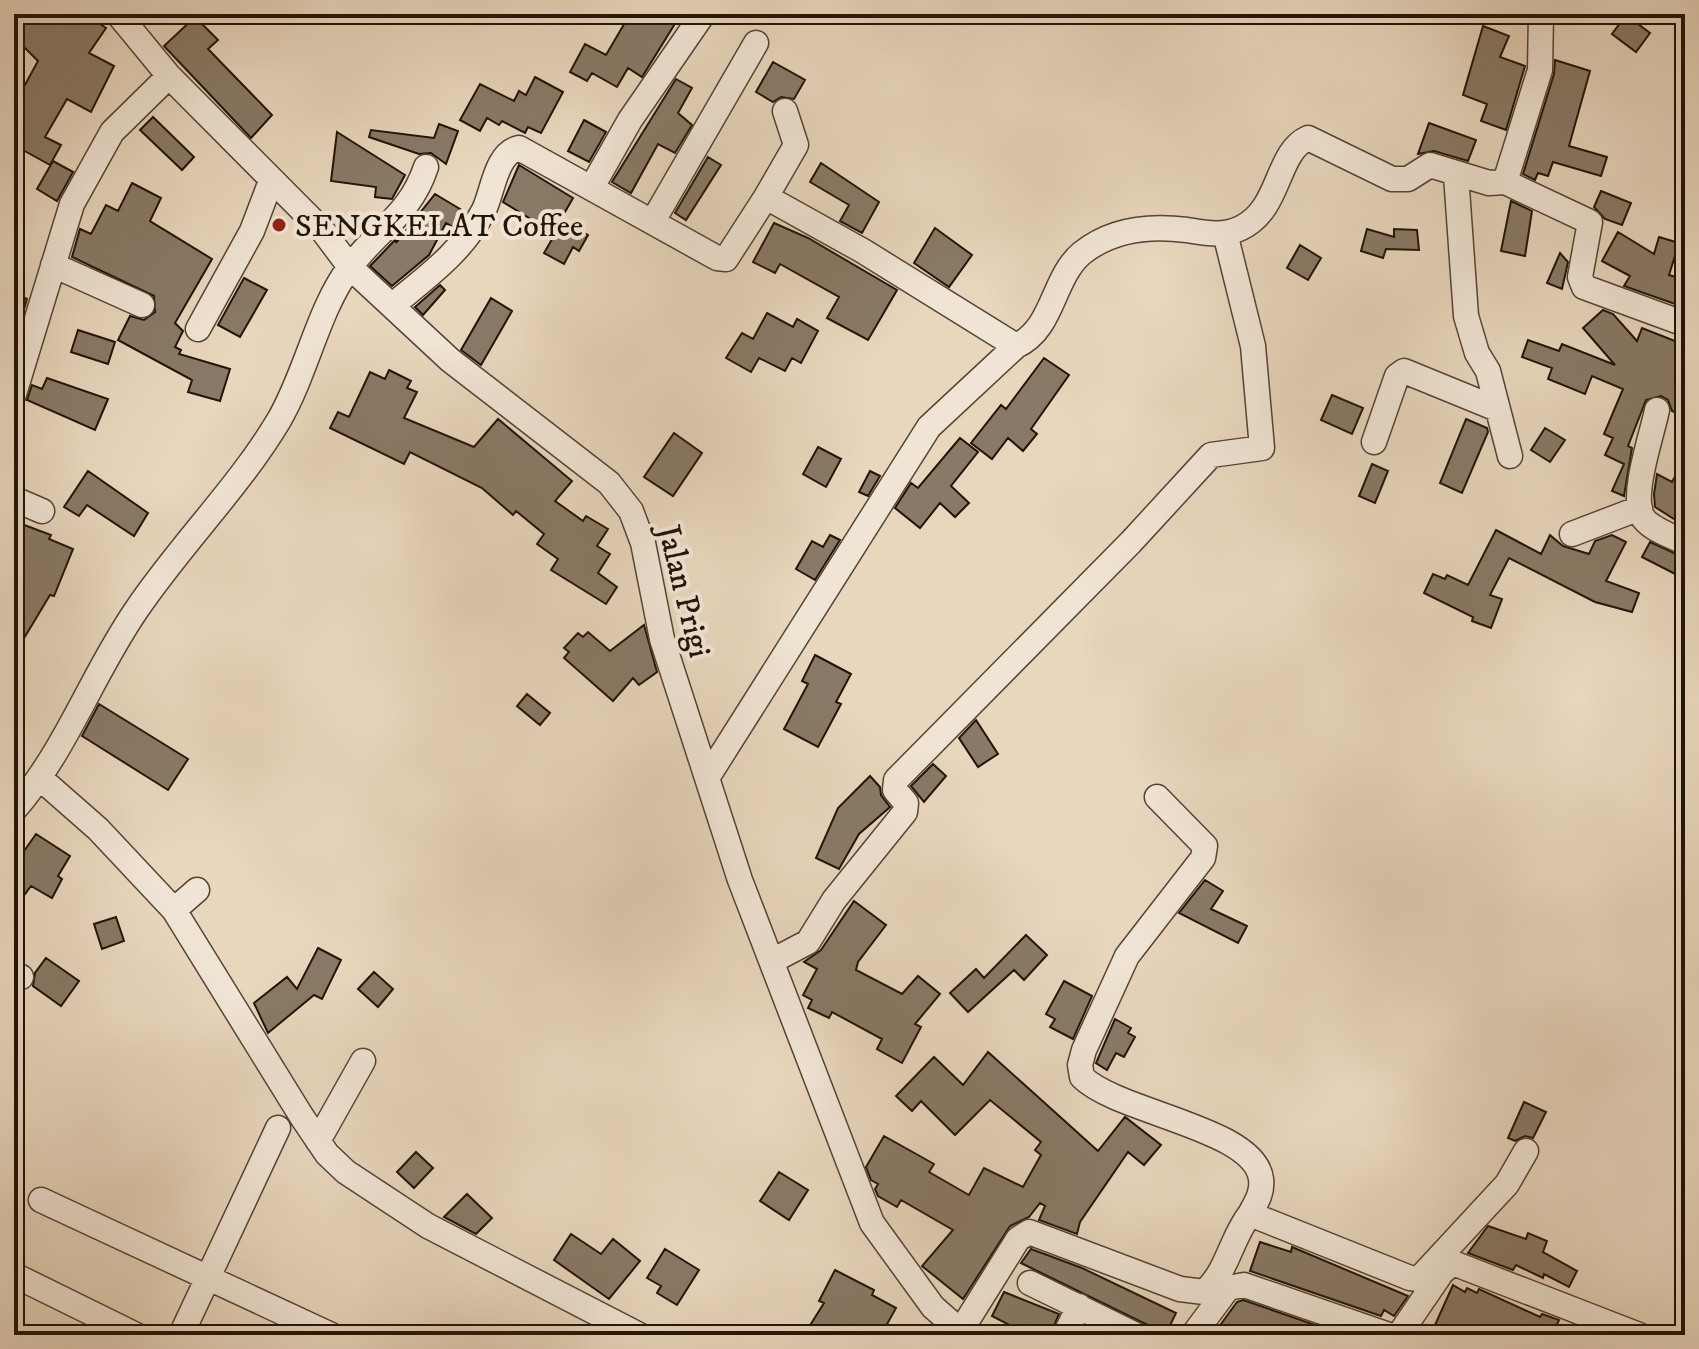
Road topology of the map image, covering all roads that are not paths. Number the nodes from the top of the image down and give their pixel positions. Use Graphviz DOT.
graph roads {
  1 [pos="118,14"];
  2 [pos="703,14"];
  3 [pos="1541,14"];
  4 [pos="756,43"];
  5 [pos="169,76"];
  6 [pos="785,111"];
  7 [pos="426,167"];
  8 [pos="1456,175"];
  9 [pos="271,181"];
  10 [pos="1505,182"];
  11 [pos="592,187"];
  12 [pos="766,197"];
  13 [pos="653,221"];
  14 [pos="1225,233"];
  15 [pos="53,265"];
  16 [pos="350,267"];
  17 [pos="394,304"];
  18 [pos="142,305"];
  19 [pos="1685,324"];
  20 [pos="198,329"];
  21 [pos="1016,346"];
  22 [pos="14,394"];
  23 [pos="1497,409"];
  24 [pos="1657,410"];
  25 [pos="1374,442"];
  26 [pos="1510,456"];
  27 [pos="14,499"];
  28 [pos="1640,508"];
  29 [pos="42,511"];
  30 [pos="1572,534"];
  31 [pos="1685,543"];
  32 [pos="707,778"];
  33 [pos="41,779"];
  34 [pos="1157,797"];
  35 [pos="14,810"];
  36 [pos="197,890"];
  37 [pos="174,910"];
  38 [pos="772,961"];
  39 [pos="363,1061"];
  40 [pos="278,1128"];
  41 [pos="318,1141"];
  42 [pos="1526,1151"];
  43 [pos="41,1200"];
  44 [pos="1250,1214"];
  45 [pos="14,1275"];
  46 [pos="208,1277"];
  47 [pos="1030,1283"];
  48 [pos="1079,1306"];
  49 [pos="962,1334"];
  50 [pos="136,1335"];
  51 [pos="181,1335"];
  52 [pos="331,1335"];
  53 [pos="639,1335"];
  54 [pos="1065,1335"];
  55 [pos="1136,1335"];
  56 [pos="1193,1335"];
  57 [pos="1389,1335"];
  58 [pos="1399,1335"];
  59 [pos="1639,1335"];
  1 -- 5 [label="street, Jalan Prigi"];
  2 -- 11 [label="street"];
  3 -- 10 [label="street"];
  4 -- 13 [label="street"];
  5 -- 9 [label="street, Jalan Prigi"];
  5 -- 15 [label="street"];
  6 -- 12 [label="street"];
  7 -- 16 [label="street"];
  8 -- 10 [label="street"];
  8 -- 14 [label="street"];
  8 -- 23 [label="street"];
  9 -- 16 [label="street, Jalan Prigi"];
  9 -- 20 [label="street"];
  10 -- 19 [label="street"];
  11 -- 13 [label="street"];
  11 -- 17 [label="street"];
  12 -- 13 [label="street"];
  12 -- 21 [label="street"];
  14 -- 21 [label="street"];
  14 -- 38 [label="street"];
  15 -- 18 [label="street"];
  15 -- 22 [label="street"];
  16 -- 17 [label="street, Jalan Prigi"];
  16 -- 33 [label="street"];
  17 -- 32 [label="street, Jalan Prigi"];
  21 -- 32 [label="street"];
  23 -- 25 [label="street"];
  23 -- 26 [label="street"];
  24 -- 28 [label="street"];
  27 -- 29 [label="street"];
  28 -- 30 [label="street"];
  28 -- 31 [label="street"];
  32 -- 38 [label="street, Jalan Prigi"];
  33 -- 35 [label="street"];
  33 -- 37 [label="street"];
  34 -- 44 [label="street"];
  36 -- 37 [label="street"];
  37 -- 41 [label="street"];
  38 -- 49 [label="street, Jalan Prigi"];
  39 -- 41 [label="street"];
  40 -- 46 [label="street"];
  41 -- 53 [label="street"];
  42 -- 44 [label="street"];
  43 -- 46 [label="street"];
  44 -- 49 [label="street"];
  45 -- 50 [label="street"];
  46 -- 51 [label="street"];
  46 -- 52 [label="street"];
  47 -- 48 [label="street"];
  48 -- 54 [label="street"];
  48 -- 55 [label="street"];
  56 -- 57 [label="street"];
  58 -- 59 [label="street"];
}
